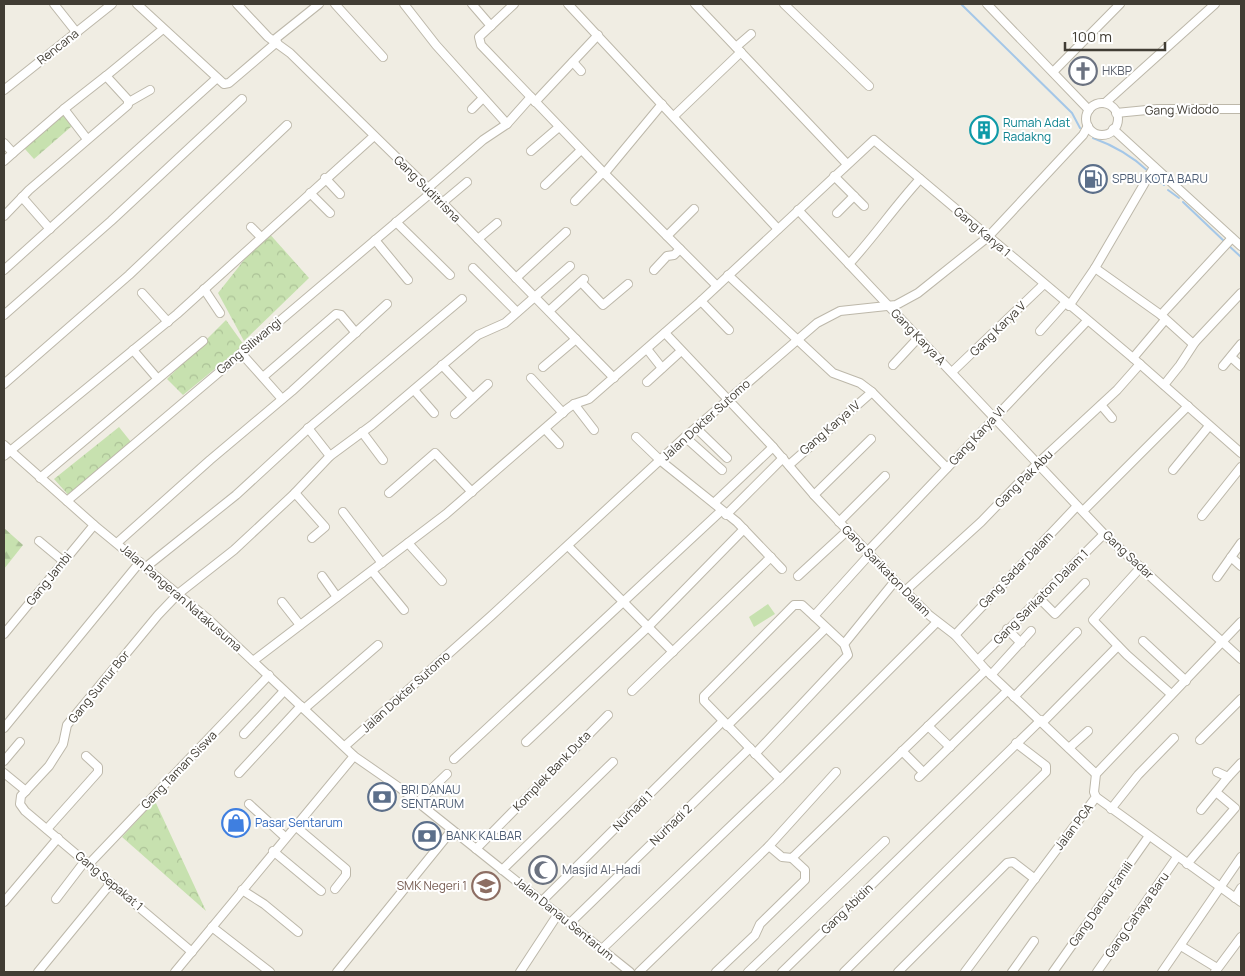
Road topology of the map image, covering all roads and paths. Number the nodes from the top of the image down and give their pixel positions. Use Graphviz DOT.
graph roads {
  1 [pos="54,4"];
  2 [pos="112,4"];
  3 [pos="137,4"];
  4 [pos="237,4"];
  5 [pos="318,4"];
  6 [pos="335,4"];
  7 [pos="404,4"];
  8 [pos="472,4"];
  9 [pos="514,4"];
  10 [pos="568,4"];
  11 [pos="695,4"];
  12 [pos="784,4"];
  13 [pos="987,4"];
  14 [pos="1215,4"];
  15 [pos="1116,5"];
  16 [pos="491,26"];
  17 [pos="163,29"];
  18 [pos="77,33"];
  19 [pos="751,34"];
  20 [pos="598,35"];
  21 [pos="276,41"];
  22 [pos="739,49"];
  23 [pos="383,57"];
  24 [pos="572,62"];
  25 [pos="580,71"];
  26 [pos="1053,72"];
  27 [pos="106,76"];
  28 [pos="217,78"];
  29 [pos="868,86"];
  30 [pos="4,90"];
  31 [pos="150,90"];
  32 [pos="483,98"];
  33 [pos="242,99"];
  34 [pos="533,100"];
  35 [pos="129,102"];
  36 [pos="1109,102"];
  37 [pos="662,104"];
  38 [pos="1088,107"];
  39 [pos="64,109"];
  40 [pos="472,109"];
  41 [pos="1241,109"];
  42 [pos="1119,113"];
  43 [pos="674,116"];
  44 [pos="507,124"];
  45 [pos="287,125"];
  46 [pos="559,127"];
  47 [pos="1088,130"];
  48 [pos="1113,132"];
  49 [pos="374,136"];
  50 [pos="87,139"];
  51 [pos="4,143"];
  52 [pos="581,150"];
  53 [pos="531,151"];
  54 [pos="13,153"];
  55 [pos="4,161"];
  56 [pos="847,164"];
  57 [pos="1154,168"];
  58 [pos="603,173"];
  59 [pos="834,176"];
  60 [pos="325,178"];
  61 [pos="920,179"];
  62 [pos="467,182"];
  63 [pos="545,185"];
  64 [pos="430,190"];
  65 [pos="310,192"];
  66 [pos="340,194"];
  67 [pos="854,196"];
  68 [pos="22,197"];
  69 [pos="576,201"];
  70 [pos="442,204"];
  71 [pos="864,206"];
  72 [pos="694,209"];
  73 [pos="798,210"];
  74 [pos="330,213"];
  75 [pos="837,213"];
  76 [pos="4,216"];
  77 [pos="396,222"];
  78 [pos="497,223"];
  79 [pos="251,227"];
  80 [pos="50,229"];
  81 [pos="778,229"];
  82 [pos="566,232"];
  83 [pos="666,236"];
  84 [pos="261,237"];
  85 [pos="988,237"];
  86 [pos="1232,238"];
  87 [pos="375,240"];
  88 [pos="478,240"];
  89 [pos="1241,246"];
  90 [pos="680,249"];
  91 [pos="849,264"];
  92 [pos="570,266"];
  93 [pos="473,268"];
  94 [pos="1095,268"];
  95 [pos="4,270"];
  96 [pos="654,270"];
  97 [pos="450,275"];
  98 [pos="728,275"];
  99 [pos="516,278"];
  100 [pos="408,280"];
  101 [pos="628,284"];
  102 [pos="1043,285"];
  103 [pos="717,286"];
  104 [pos="204,290"];
  105 [pos="142,293"];
  106 [pos="1241,293"];
  107 [pos="535,297"];
  108 [pos="462,298"];
  109 [pos="701,301"];
  110 [pos="387,304"];
  111 [pos="1067,304"];
  112 [pos="888,306"];
  113 [pos="549,310"];
  114 [pos="517,312"];
  115 [pos="220,313"];
  116 [pos="4,315"];
  117 [pos="1163,317"];
  118 [pos="1087,321"];
  119 [pos="168,322"];
  120 [pos="729,330"];
  121 [pos="1040,331"];
  122 [pos="356,333"];
  123 [pos="665,333"];
  124 [pos="919,337"];
  125 [pos="576,339"];
  126 [pos="798,339"];
  127 [pos="203,341"];
  128 [pos="1195,342"];
  129 [pos="1241,344"];
  130 [pos="647,349"];
  131 [pos="133,350"];
  132 [pos="682,351"];
  133 [pos="241,353"];
  134 [pos="1231,357"];
  135 [pos="1133,358"];
  136 [pos="1140,364"];
  137 [pos="442,365"];
  138 [pos="893,365"];
  139 [pos="1223,366"];
  140 [pos="1241,366"];
  141 [pos="543,367"];
  142 [pos="662,368"];
  143 [pos="952,372"];
  144 [pos="263,377"];
  145 [pos="157,378"];
  146 [pos="531,378"];
  147 [pos="614,378"];
  148 [pos="647,382"];
  149 [pos="4,384"];
  150 [pos="488,384"];
  151 [pos="1164,385"];
  152 [pos="414,390"];
  153 [pos="872,392"];
  154 [pos="472,398"];
  155 [pos="282,399"];
  156 [pos="728,401"];
  157 [pos="574,404"];
  158 [pos="1101,405"];
  159 [pos="1188,406"];
  160 [pos="434,413"];
  161 [pos="563,413"];
  162 [pos="455,414"];
  163 [pos="993,418"];
  164 [pos="1112,418"];
  165 [pos="1209,426"];
  166 [pos="308,428"];
  167 [pos="696,428"];
  168 [pos="545,429"];
  169 [pos="594,430"];
  170 [pos="362,432"];
  171 [pos="636,437"];
  172 [pos="685,437"];
  173 [pos="871,439"];
  174 [pos="559,444"];
  175 [pos="773,447"];
  176 [pos="5,450"];
  177 [pos="1241,453"];
  178 [pos="330,456"];
  179 [pos="727,458"];
  180 [pos="783,458"];
  181 [pos="383,460"];
  182 [pos="661,461"];
  183 [pos="1037,464"];
  184 [pos="789,465"];
  185 [pos="1241,467"];
  186 [pos="947,468"];
  187 [pos="722,470"];
  188 [pos="1173,470"];
  189 [pos="885,476"];
  190 [pos="40,478"];
  191 [pos="472,492"];
  192 [pos="295,493"];
  193 [pos="389,493"];
  194 [pos="814,495"];
  195 [pos="67,501"];
  196 [pos="714,504"];
  197 [pos="1080,509"];
  198 [pos="343,512"];
  199 [pos="724,513"];
  200 [pos="1202,516"];
  201 [pos="839,522"];
  202 [pos="94,525"];
  203 [pos="744,529"];
  204 [pos="847,531"];
  205 [pos="1104,534"];
  206 [pos="312,538"];
  207 [pos="39,541"];
  208 [pos="117,543"];
  209 [pos="408,543"];
  210 [pos="1241,543"];
  211 [pos="568,546"];
  212 [pos="869,553"];
  213 [pos="771,557"];
  214 [pos="1231,557"];
  215 [pos="64,561"];
  216 [pos="382,563"];
  217 [pos="143,565"];
  218 [pos="1241,566"];
  219 [pos="1141,568"];
  220 [pos="782,569"];
  221 [pos="372,571"];
  222 [pos="322,576"];
  223 [pos="798,576"];
  224 [pos="1217,578"];
  225 [pos="442,581"];
  226 [pos="895,582"];
  227 [pos="1085,583"];
  228 [pos="905,591"];
  229 [pos="178,594"];
  230 [pos="337,597"];
  231 [pos="1039,598"];
  232 [pos="624,600"];
  233 [pos="282,602"];
  234 [pos="404,610"];
  235 [pos="814,616"];
  236 [pos="937,622"];
  237 [pos="1241,622"];
  238 [pos="300,625"];
  239 [pos="649,626"];
  240 [pos="826,628"];
  241 [pos="1007,629"];
  242 [pos="1031,631"];
  243 [pos="1077,632"];
  244 [pos="4,634"];
  245 [pos="954,635"];
  246 [pos="1223,640"];
  247 [pos="1143,641"];
  248 [pos="1020,643"];
  249 [pos="844,644"];
  250 [pos="378,645"];
  251 [pos="1118,646"];
  252 [pos="673,652"];
  253 [pos="1241,659"];
  254 [pos="978,660"];
  255 [pos="253,661"];
  256 [pos="989,672"];
  257 [pos="269,675"];
  258 [pos="1186,681"];
  259 [pos="284,691"];
  260 [pos="632,691"];
  261 [pos="1007,691"];
  262 [pos="1171,694"];
  263 [pos="1014,696"];
  264 [pos="1241,699"];
  265 [pos="303,708"];
  266 [pos="608,715"];
  267 [pos="1042,721"];
  268 [pos="725,723"];
  269 [pos="928,726"];
  270 [pos="4,728"];
  271 [pos="1088,730"];
  272 [pos="244,734"];
  273 [pos="1174,738"];
  274 [pos="1200,740"];
  275 [pos="20,742"];
  276 [pos="526,742"];
  277 [pos="1016,743"];
  278 [pos="345,746"];
  279 [pos="950,747"];
  280 [pos="1069,748"];
  281 [pos="752,751"];
  282 [pos="902,751"];
  283 [pos="86,756"];
  284 [pos="354,756"];
  285 [pos="454,759"];
  286 [pos="4,761"];
  287 [pos="613,762"];
  288 [pos="1241,763"];
  289 [pos="836,772"];
  290 [pos="1217,772"];
  291 [pos="4,773"];
  292 [pos="239,773"];
  293 [pos="447,774"];
  294 [pos="1096,774"];
  295 [pos="1228,777"];
  296 [pos="780,779"];
  297 [pos="26,791"];
  298 [pos="1216,792"];
  299 [pos="1096,798"];
  300 [pos="418,803"];
  301 [pos="249,804"];
  302 [pos="1111,809"];
  303 [pos="1201,810"];
  304 [pos="294,826"];
  305 [pos="47,829"];
  306 [pos="452,830"];
  307 [pos="1149,836"];
  308 [pos="285,837"];
  309 [pos="58,838"];
  310 [pos="885,841"];
  311 [pos="769,846"];
  312 [pos="476,849"];
  313 [pos="274,851"];
  314 [pos="1177,857"];
  315 [pos="1241,857"];
  316 [pos="792,858"];
  317 [pos="87,862"];
  318 [pos="1187,864"];
  319 [pos="502,870"];
  320 [pos="1035,879"];
  321 [pos="111,883"];
  322 [pos="335,888"];
  323 [pos="1241,888"];
  324 [pos="1220,889"];
  325 [pos="242,890"];
  326 [pos="321,891"];
  327 [pos="56,899"];
  328 [pos="543,900"];
  329 [pos="1238,900"];
  330 [pos="4,902"];
  331 [pos="558,914"];
  332 [pos="570,923"];
  333 [pos="212,927"];
  334 [pos="298,932"];
  335 [pos="1240,940"];
  336 [pos="1034,941"];
  337 [pos="1180,946"];
  338 [pos="602,949"];
  339 [pos="192,952"];
  340 [pos="621,969"];
  341 [pos="1216,970"];
  342 [pos="38,972"];
  343 [pos="175,972"];
  344 [pos="270,972"];
  345 [pos="337,972"];
  346 [pos="520,972"];
  347 [pos="630,972"];
  348 [pos="638,972"];
  349 [pos="716,972"];
  350 [pos="748,972"];
  351 [pos="782,972"];
  352 [pos="844,972"];
  353 [pos="898,972"];
  354 [pos="965,972"];
  355 [pos="1012,972"];
  356 [pos="1053,972"];
  357 [pos="1097,972"];
  358 [pos="1162,972"];
  1 -- 18 [label="street"];
  2 -- 18 [label="street, Rencana"];
  3 -- 17 [label="street"];
  4 -- 21 [label="street, Gang Suditrisna"];
  5 -- 21 [label="street"];
  6 -- 23 [label="street"];
  7 -- 32 [label="street"];
  8 -- 16 [label="street"];
  9 -- 16 [label="street"];
  10 -- 20 [label="street"];
  11 -- 22 [label="street"];
  12 -- 29 [label="street"];
  13 -- 26 [label="street"];
  14 -- 36 [label="street"];
  15 -- 26 [label="street"];
  16 -- 34 [label="street"];
  17 -- 27 [label="street"];
  17 -- 28 [label="street"];
  18 -- 30 [label="street, Rencana"];
  19 -- 22 [label="street"];
  20 -- 24 [label="street, Gang Siliwangi"];
  20 -- 37 [label="street"];
  21 -- 28 [label="street"];
  21 -- 49 [label="street, Gang Suditrisna"];
  22 -- 43 [label="street"];
  22 -- 56 [label="street"];
  24 -- 25 [label="street"];
  24 -- 34 [label="street, Gang Siliwangi"];
  26 -- 38 [label="street"];
  27 -- 35 [label="street"];
  27 -- 39 [label="street"];
  28 -- 80 [label="street"];
  31 -- 35 [label="street"];
  32 -- 40 [label="street"];
  32 -- 44 [label="street"];
  33 -- 116 [label="street"];
  34 -- 44 [label="street, Gang Siliwangi"];
  34 -- 46 [label="street"];
  35 -- 50 [label="street"];
  36 -- 38 [label="street"];
  36 -- 42 [label="street"];
  37 -- 43 [label="street"];
  37 -- 58 [label="street"];
  38 -- 47 [label="street"];
  39 -- 50 [label="street"];
  39 -- 54 [label="street"];
  41 -- 42 [label="street, Gang Widodo"];
  42 -- 48 [label="street"];
  43 -- 81 [label="street"];
  44 -- 64 [label="street, Gang Siliwangi"];
  45 -- 149 [label="street"];
  46 -- 52 [label="street"];
  46 -- 53 [label="street"];
  47 -- 48 [label="street"];
  47 -- 85 [label="street, Jalan Dokter Sutomo"];
  48 -- 57 [label="street"];
  49 -- 60 [label="street"];
  49 -- 64 [label="street, Gang Suditrisna"];
  50 -- 68 [label="street"];
  51 -- 54 [label="street"];
  52 -- 58 [label="street"];
  52 -- 63 [label="street"];
  54 -- 55 [label="street"];
  56 -- 59 [label="street, Gang Karya 1"];
  56 -- 61 [label="street, Gang Karya 1"];
  57 -- 86 [label="street"];
  57 -- 94 [label="street"];
  58 -- 69 [label="street"];
  58 -- 83 [label="street"];
  59 -- 67 [label="street"];
  59 -- 73 [label="street, Gang Karya 1"];
  60 -- 65 [label="street"];
  60 -- 66 [label="street"];
  61 -- 85 [label="street, Gang Karya 1"];
  61 -- 91 [label="street"];
  62 -- 70 [label="street"];
  64 -- 70 [label="street, Gang Suditrisna"];
  64 -- 77 [label="street, Gang Siliwangi"];
  65 -- 74 [label="street"];
  65 -- 84 [label="street"];
  67 -- 71 [label="street"];
  67 -- 75 [label="street"];
  68 -- 76 [label="street"];
  68 -- 80 [label="street"];
  70 -- 88 [label="street, Gang Suditrisna"];
  72 -- 83 [label="street"];
  73 -- 81 [label="street, Gang Karya 1"];
  73 -- 91 [label="street, Gang Karya A"];
  77 -- 87 [label="street, Gang Siliwangi"];
  77 -- 97 [label="street"];
  78 -- 88 [label="street"];
  79 -- 84 [label="street"];
  80 -- 95 [label="street"];
  81 -- 98 [label="street, Gang Karya 1"];
  82 -- 99 [label="street"];
  83 -- 90 [label="street"];
  84 -- 104 [label="street"];
  85 -- 102 [label="street, Gang Karya 1"];
  85 -- 112 [label="street, Jalan Dokter Sutomo"];
  86 -- 89 [label="street"];
  86 -- 117 [label="street"];
  87 -- 100 [label="street"];
  87 -- 133 [label="street, Gang Siliwangi"];
  88 -- 99 [label="street, Gang Suditrisna"];
  90 -- 96 [label="street"];
  90 -- 103 [label="street"];
  91 -- 112 [label="street, Gang Karya A"];
  92 -- 107 [label="street, Gang Sumur Bor"];
  93 -- 114 [label="street"];
  94 -- 111 [label="street"];
  94 -- 117 [label="street"];
  98 -- 103 [label="street, Gang Karya 1"];
  98 -- 126 [label="street"];
  99 -- 107 [label="street, Gang Suditrisna"];
  101 -- 113 [label="street"];
  102 -- 111 [label="street, Gang Karya 1"];
  102 -- 143 [label="street, Gang Karya V"];
  103 -- 109 [label="street, Gang Karya 1"];
  104 -- 115 [label="street"];
  104 -- 119 [label="street"];
  105 -- 119 [label="street"];
  106 -- 128 [label="street"];
  107 -- 113 [label="street, Gang Suditrisna"];
  107 -- 114 [label="street, Gang Sumur Bor"];
  108 -- 166 [label="street"];
  109 -- 120 [label="street"];
  109 -- 123 [label="street, Gang Karya 1"];
  110 -- 122 [label="street"];
  111 -- 118 [label="street, Gang Karya 1"];
  111 -- 121 [label="street"];
  112 -- 124 [label="street, Gang Karya A"];
  112 -- 126 [label="street, Jalan Dokter Sutomo"];
  113 -- 125 [label="street, Gang Suditrisna"];
  114 -- 137 [label="street, Gang Sumur Bor"];
  117 -- 128 [label="street"];
  117 -- 135 [label="street"];
  118 -- 135 [label="street, Gang Karya 1"];
  118 -- 163 [label="street, Gang Karya VI"];
  119 -- 131 [label="street"];
  122 -- 144 [label="street"];
  122 -- 155 [label="street"];
  123 -- 130 [label="street, Gang Karya 1"];
  123 -- 132 [label="street, Gang Sarikaton Dalam"];
  124 -- 138 [label="street"];
  124 -- 143 [label="street, Gang Karya A"];
  125 -- 141 [label="street"];
  125 -- 147 [label="street, Gang Suditrisna"];
  126 -- 153 [label="street"];
  126 -- 156 [label="street, Jalan Dokter Sutomo"];
  127 -- 145 [label="street"];
  128 -- 151 [label="street"];
  129 -- 134 [label="street"];
  130 -- 142 [label="street"];
  130 -- 147 [label="street, Gang Karya 1"];
  131 -- 145 [label="street"];
  131 -- 176 [label="street"];
  132 -- 142 [label="street"];
  132 -- 156 [label="street, Gang Sarikaton Dalam"];
  133 -- 144 [label="street"];
  133 -- 195 [label="street, Gang Siliwangi"];
  134 -- 139 [label="street"];
  134 -- 140 [label="street"];
  135 -- 136 [label="street, Gang Karya 1"];
  136 -- 151 [label="street, Gang Karya 1"];
  136 -- 158 [label="street, Gang Pak Abu"];
  137 -- 152 [label="street, Gang Sumur Bor"];
  137 -- 154 [label="street"];
  142 -- 148 [label="street"];
  143 -- 163 [label="street, Gang Karya A"];
  144 -- 155 [label="street"];
  145 -- 190 [label="street"];
  146 -- 161 [label="street"];
  147 -- 157 [label="street, Gang Karya 1"];
  150 -- 154 [label="street"];
  151 -- 159 [label="street, Gang Karya 1"];
  152 -- 160 [label="street"];
  152 -- 170 [label="street, Gang Sumur Bor"];
  153 -- 184 [label="street, Gang Karya IV"];
  153 -- 186 [label="street"];
  154 -- 162 [label="street"];
  155 -- 208 [label="street"];
  156 -- 167 [label="street, Jalan Dokter Sutomo"];
  156 -- 175 [label="street, Gang Sarikaton Dalam"];
  157 -- 161 [label="street, Gang Karya 1"];
  157 -- 169 [label="street"];
  158 -- 164 [label="street"];
  158 -- 183 [label="street, Gang Pak Abu"];
  159 -- 165 [label="street, Gang Karya 1"];
  159 -- 197 [label="street, Gang Sadar Dalam"];
  161 -- 168 [label="street, Gang Karya 1"];
  163 -- 183 [label="street, Gang Karya A"];
  163 -- 186 [label="street, Gang Karya VI"];
  165 -- 177 [label="street, Gang Karya 1"];
  165 -- 188 [label="street"];
  166 -- 178 [label="street"];
  166 -- 217 [label="street"];
  167 -- 172 [label="street, Jalan Dokter Sutomo"];
  167 -- 179 [label="street"];
  168 -- 174 [label="street"];
  168 -- 191 [label="street, Gang Karya 1"];
  170 -- 178 [label="street, Gang Sumur Bor"];
  170 -- 181 [label="street"];
  171 -- 182 [label="street"];
  172 -- 182 [label="street, Jalan Dokter Sutomo"];
  172 -- 187 [label="street"];
  173 -- 194 [label="street"];
  175 -- 180 [label="street, Gang Sarikaton Dalam"];
  175 -- 196 [label="street"];
  176 -- 190 [label="street, Jalan Pangeran Natakusuma"];
  178 -- 192 [label="street, Gang Sumur Bor"];
  180 -- 184 [label="street, Gang Sarikaton Dalam"];
  180 -- 199 [label="street"];
  182 -- 196 [label="street"];
  182 -- 211 [label="street, Jalan Dokter Sutomo"];
  183 -- 197 [label="street, Gang Sadar"];
  183 -- 228 [label="street, Gang Pak Abu"];
  184 -- 194 [label="street, Gang Sarikaton Dalam"];
  185 -- 200 [label="street"];
  186 -- 212 [label="street, Gang Karya VI"];
  189 -- 201 [label="street"];
  190 -- 195 [label="street, Jalan Pangeran Natakusuma"];
  191 -- 193 [label="street"];
  191 -- 209 [label="street, Gang Karya 1"];
  192 -- 206 [label="street"];
  192 -- 229 [label="street, Gang Sumur Bor"];
  194 -- 201 [label="street, Gang Sarikaton Dalam"];
  195 -- 202 [label="street, Jalan Pangeran Natakusuma"];
  196 -- 199 [label="street"];
  197 -- 205 [label="street, Gang Sadar"];
  197 -- 245 [label="street, Gang Sadar Dalam"];
  198 -- 216 [label="street"];
  199 -- 203 [label="street"];
  199 -- 232 [label="street"];
  201 -- 204 [label="street, Gang Sarikaton Dalam"];
  202 -- 208 [label="street, Jalan Pangeran Natakusuma"];
  202 -- 215 [label="street, Gang Jambi"];
  203 -- 213 [label="street"];
  203 -- 239 [label="street"];
  204 -- 212 [label="street, Gang Sarikaton Dalam"];
  204 -- 223 [label="street"];
  205 -- 219 [label="street, Gang Sadar"];
  205 -- 231 [label="street, Gang Sarikaton Dalam 1"];
  207 -- 215 [label="street"];
  208 -- 217 [label="street, Jalan Pangeran Natakusuma"];
  209 -- 216 [label="street, Gang Karya 1"];
  209 -- 225 [label="street"];
  210 -- 214 [label="street"];
  211 -- 232 [label="street"];
  211 -- 278 [label="street, Jalan Dokter Sutomo"];
  212 -- 226 [label="street, Gang Sarikaton Dalam"];
  212 -- 235 [label="street, Gang Karya VI"];
  213 -- 220 [label="street"];
  213 -- 252 [label="street"];
  214 -- 218 [label="street"];
  214 -- 224 [label="street"];
  215 -- 244 [label="street, Gang Jambi"];
  216 -- 221 [label="street, Gang Karya 1"];
  217 -- 229 [label="street, Jalan Pangeran Natakusuma"];
  217 -- 270 [label="street"];
  219 -- 246 [label="street, Gang Sadar"];
  219 -- 251 [label="street"];
  221 -- 230 [label="street, Gang Karya 1"];
  221 -- 234 [label="street"];
  222 -- 230 [label="street"];
  226 -- 228 [label="street, Gang Sarikaton Dalam"];
  226 -- 249 [label="street"];
  227 -- 231 [label="street"];
  228 -- 236 [label="street, Gang Sarikaton Dalam"];
  229 -- 255 [label="street, Jalan Pangeran Natakusuma"];
  229 -- 297 [label="street, Gang Sumur Bor"];
  230 -- 238 [label="street, Gang Karya 1"];
  231 -- 241 [label="street, Gang Sarikaton Dalam 1"];
  232 -- 239 [label="street"];
  232 -- 285 [label="street"];
  233 -- 238 [label="street"];
  235 -- 240 [label="street"];
  235 -- 268 [label="street"];
  236 -- 245 [label="street, Gang Sarikaton Dalam"];
  236 -- 296 [label="street"];
  237 -- 246 [label="street"];
  238 -- 255 [label="street, Gang Karya 1"];
  239 -- 252 [label="street"];
  239 -- 276 [label="street"];
  240 -- 249 [label="street"];
  240 -- 268 [label="street, Nurhadi 1"];
  241 -- 248 [label="street"];
  241 -- 254 [label="street, Gang Sarikaton Dalam 1"];
  242 -- 248 [label="street"];
  243 -- 263 [label="street"];
  245 -- 254 [label="street, Gang Sarikaton Dalam"];
  246 -- 253 [label="street, Gang Sadar"];
  246 -- 258 [label="street"];
  247 -- 258 [label="street"];
  248 -- 256 [label="street"];
  249 -- 281 [label="street, Nurhadi 2"];
  250 -- 265 [label="street"];
  251 -- 262 [label="street"];
  251 -- 267 [label="street, Gang Abidin"];
  252 -- 260 [label="street"];
  254 -- 256 [label="street, Gang Sarikaton Dalam"];
  255 -- 257 [label="street, Jalan Pangeran Natakusuma"];
  256 -- 261 [label="street, Gang Sarikaton Dalam"];
  256 -- 269 [label="street"];
  257 -- 259 [label="street, Jalan Pangeran Natakusuma"];
  257 -- 317 [label="street, Gang Taman Siswa"];
  258 -- 262 [label="street"];
  259 -- 265 [label="street, Jalan Pangeran Natakusuma"];
  259 -- 272 [label="street"];
  261 -- 263 [label="street, Gang Sarikaton Dalam"];
  261 -- 279 [label="street"];
  262 -- 294 [label="street"];
  263 -- 267 [label="street, Gang Sarikaton Dalam"];
  264 -- 274 [label="street"];
  265 -- 278 [label="street, Jalan Pangeran Natakusuma"];
  265 -- 292 [label="street"];
  266 -- 312 [label="street, Komplek Bank Duta"];
  267 -- 277 [label="street, Gang Abidin"];
  267 -- 280 [label="street, Gang Sarikaton Dalam"];
  268 -- 281 [label="street"];
  268 -- 328 [label="street, Nurhadi 1"];
  269 -- 279 [label="street"];
  269 -- 282 [label="street"];
  271 -- 280 [label="street"];
  273 -- 302 [label="street"];
  275 -- 286 [label="street"];
  277 -- 351 [label="street, Gang Abidin"];
  277 -- 352 [label="street"];
  278 -- 284 [label="street, Jalan Pangeran Natakusuma"];
  279 -- 282 [label="street"];
  280 -- 294 [label="street, Gang Sarikaton Dalam"];
  281 -- 296 [label="street"];
  281 -- 332 [label="street, Nurhadi 2"];
  282 -- 316 [label="street"];
  283 -- 305 [label="street"];
  284 -- 300 [label="street, Jalan Danau Sentarum"];
  284 -- 304 [label="street"];
  287 -- 319 [label="street"];
  288 -- 295 [label="street"];
  289 -- 311 [label="street"];
  290 -- 295 [label="street"];
  291 -- 297 [label="street"];
  293 -- 300 [label="street"];
  294 -- 299 [label="street, Jalan PGA"];
  295 -- 298 [label="street"];
  296 -- 338 [label="street"];
  297 -- 305 [label="street, Gang Sepakat 1"];
  298 -- 303 [label="street"];
  298 -- 318 [label="street"];
  299 -- 302 [label="street"];
  299 -- 320 [label="street, Jalan PGA"];
  300 -- 306 [label="street, Jalan Danau Sentarum"];
  301 -- 308 [label="street"];
  302 -- 307 [label="street"];
  304 -- 308 [label="street"];
  304 -- 322 [label="street"];
  305 -- 309 [label="street, Gang Sepakat 1"];
  306 -- 312 [label="street, Jalan Danau Sentarum"];
  306 -- 345 [label="street"];
  307 -- 314 [label="street"];
  307 -- 356 [label="street, Gang Danau Famili"];
  308 -- 313 [label="street"];
  309 -- 317 [label="street, Gang Sepakat 1"];
  309 -- 330 [label="street"];
  310 -- 350 [label="street"];
  311 -- 316 [label="street"];
  311 -- 348 [label="street"];
  312 -- 319 [label="street, Jalan Danau Sentarum"];
  313 -- 325 [label="street"];
  313 -- 326 [label="street"];
  314 -- 318 [label="street"];
  314 -- 357 [label="street, Gang Cahaya Baru"];
  315 -- 324 [label="street"];
  316 -- 349 [label="street"];
  317 -- 321 [label="street, Gang Sepakat 1"];
  317 -- 327 [label="street, Gang Taman Siswa"];
  318 -- 324 [label="street"];
  319 -- 328 [label="street, Jalan Danau Sentarum"];
  320 -- 353 [label="street"];
  320 -- 354 [label="street, Jalan PGA"];
  321 -- 339 [label="street, Gang Sepakat 1"];
  321 -- 342 [label="street"];
  323 -- 329 [label="street"];
  324 -- 329 [label="street"];
  324 -- 337 [label="street"];
  325 -- 333 [label="street"];
  325 -- 334 [label="street"];
  328 -- 331 [label="street, Jalan Danau Sentarum"];
  331 -- 332 [label="street, Jalan Danau Sentarum"];
  331 -- 346 [label="street"];
  332 -- 338 [label="street, Jalan Danau Sentarum"];
  333 -- 339 [label="street"];
  333 -- 344 [label="street"];
  335 -- 341 [label="street"];
  336 -- 355 [label="street"];
  337 -- 341 [label="street"];
  337 -- 358 [label="street"];
  338 -- 340 [label="street, Jalan Danau Sentarum"];
  339 -- 343 [label="street"];
  340 -- 347 [label="street, Jalan Danau Sentarum"];
}
